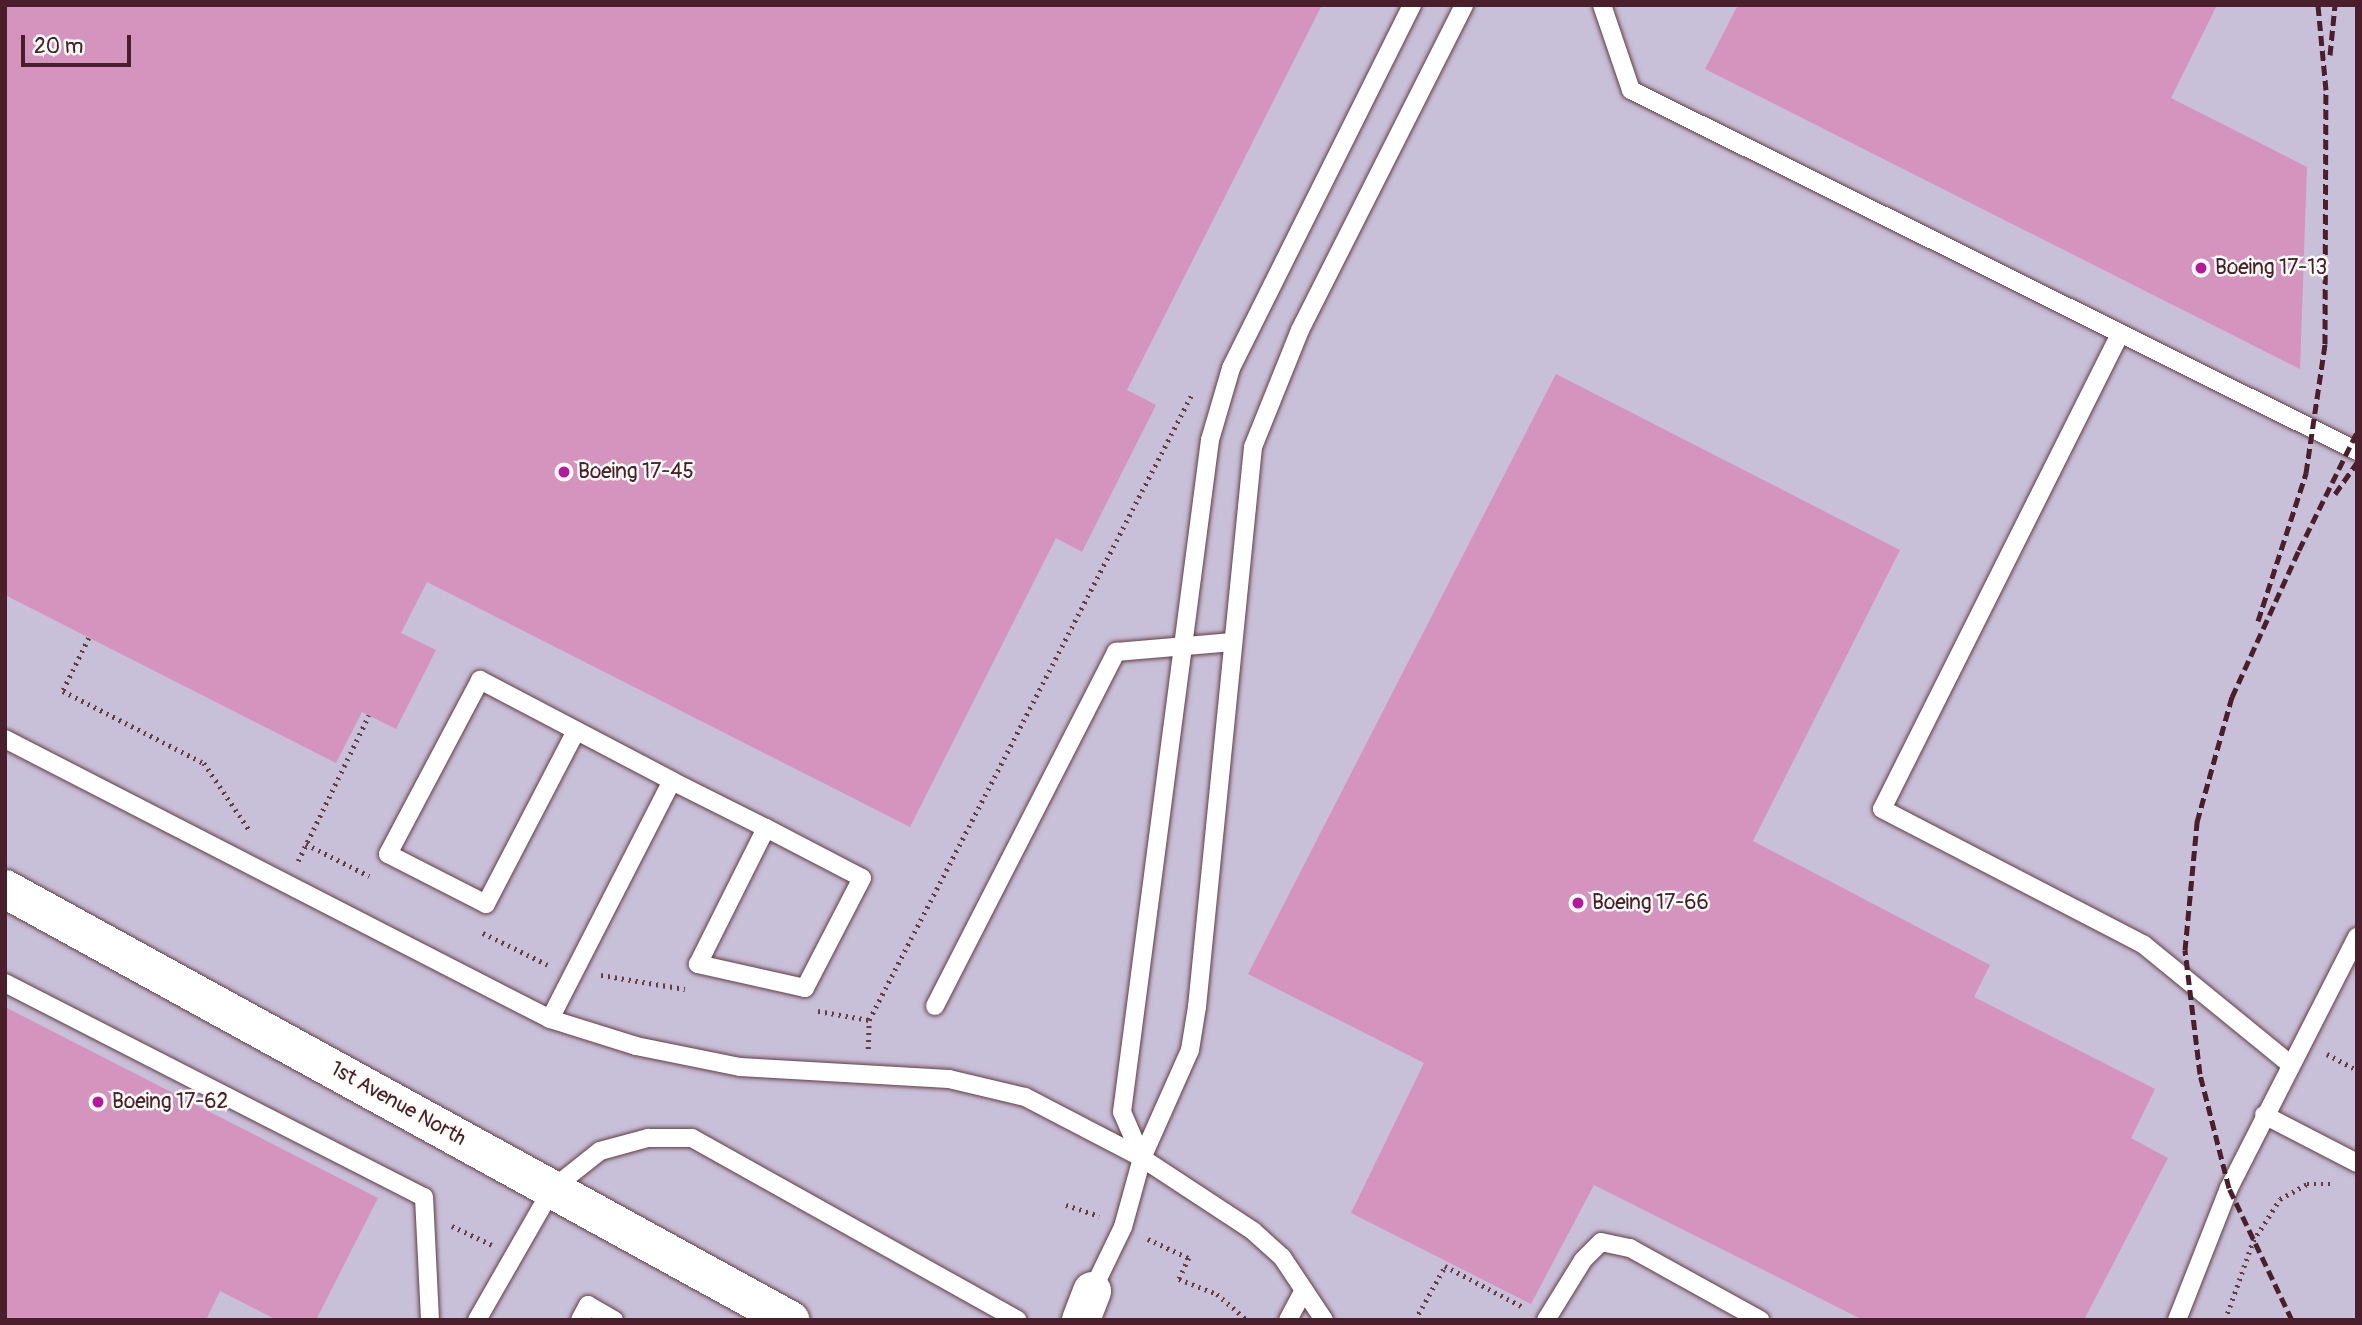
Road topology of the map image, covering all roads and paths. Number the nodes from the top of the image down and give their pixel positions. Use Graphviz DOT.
graph roads {
  1 [pos="1412,5"];
  2 [pos="1464,5"];
  3 [pos="1602,5"];
  4 [pos="2120,334"];
  5 [pos="1196,386"];
  6 [pos="2357,451"];
  7 [pos="89,638"];
  8 [pos="1233,642"];
  9 [pos="1184,646"];
  10 [pos="369,715"];
  11 [pos="576,731"];
  12 [pos="5,739"];
  13 [pos="671,780"];
  14 [pos="765,828"];
  15 [pos="259,836"];
  16 [pos="289,852"];
  17 [pos="299,858"];
  18 [pos="286,884"];
  19 [pos="5,889"];
  20 [pos="2357,937"];
  21 [pos="5,983"];
  22 [pos="935,1006"];
  23 [pos="550,1018"];
  24 [pos="2290,1065"];
  25 [pos="867,1074"];
  26 [pos="2264,1115"];
  27 [pos="1142,1158"];
  28 [pos="2353,1161"];
  29 [pos="552,1189"];
  30 [pos="1066,1205"];
  31 [pos="1123,1227"];
  32 [pos="1304,1290"];
  33 [pos="1086,1305"];
  34 [pos="1546,1319"];
  35 [pos="430,1320"];
  36 [pos="477,1320"];
  37 [pos="580,1320"];
  38 [pos="614,1320"];
  39 [pos="790,1320"];
  40 [pos="1018,1320"];
  41 [pos="1247,1320"];
  42 [pos="1288,1320"];
  43 [pos="1324,1320"];
  44 [pos="1415,1320"];
  45 [pos="1760,1320"];
  46 [pos="2177,1320"];
  47 [pos="2225,1320"];
  1 -- 9 [label="lane"];
  2 -- 8 [label="lane"];
  3 -- 4 [label="lane"];
  4 -- 6 [label="lane"];
  4 -- 24 [label="lane"];
  5 -- 25 [label="path"];
  7 -- 15 [label="path"];
  8 -- 9 [label="lane"];
  8 -- 27 [label="lane"];
  9 -- 22 [label="lane"];
  9 -- 27 [label="lane"];
  10 -- 17 [label="path"];
  11 -- 11 [label="lane"];
  11 -- 13 [label="lane"];
  12 -- 18 [label="lane"];
  13 -- 14 [label="lane"];
  13 -- 23 [label="lane"];
  14 -- 14 [label="lane"];
  16 -- 17 [label="path"];
  17 -- 18 [label="path"];
  18 -- 23 [label="lane"];
  19 -- 29 [label="street, 1st Avenue North"];
  20 -- 24 [label="lane"];
  21 -- 35 [label="lane"];
  23 -- 25 [label="lane"];
  24 -- 26 [label="lane"];
  25 -- 27 [label="lane"];
  26 -- 28 [label="lane"];
  26 -- 46 [label="lane"];
  27 -- 31 [label="lane"];
  27 -- 32 [label="lane"];
  28 -- 47 [label="path"];
  29 -- 36 [label="lane"];
  29 -- 39 [label="street, 1st Avenue North"];
  29 -- 40 [label="lane"];
  30 -- 31 [label="path"];
  31 -- 33 [label="lane"];
  31 -- 41 [label="path"];
  32 -- 42 [label="lane"];
  32 -- 43 [label="lane"];
  34 -- 44 [label="path"];
  34 -- 45 [label="lane"];
  37 -- 38 [label="lane"];
}
